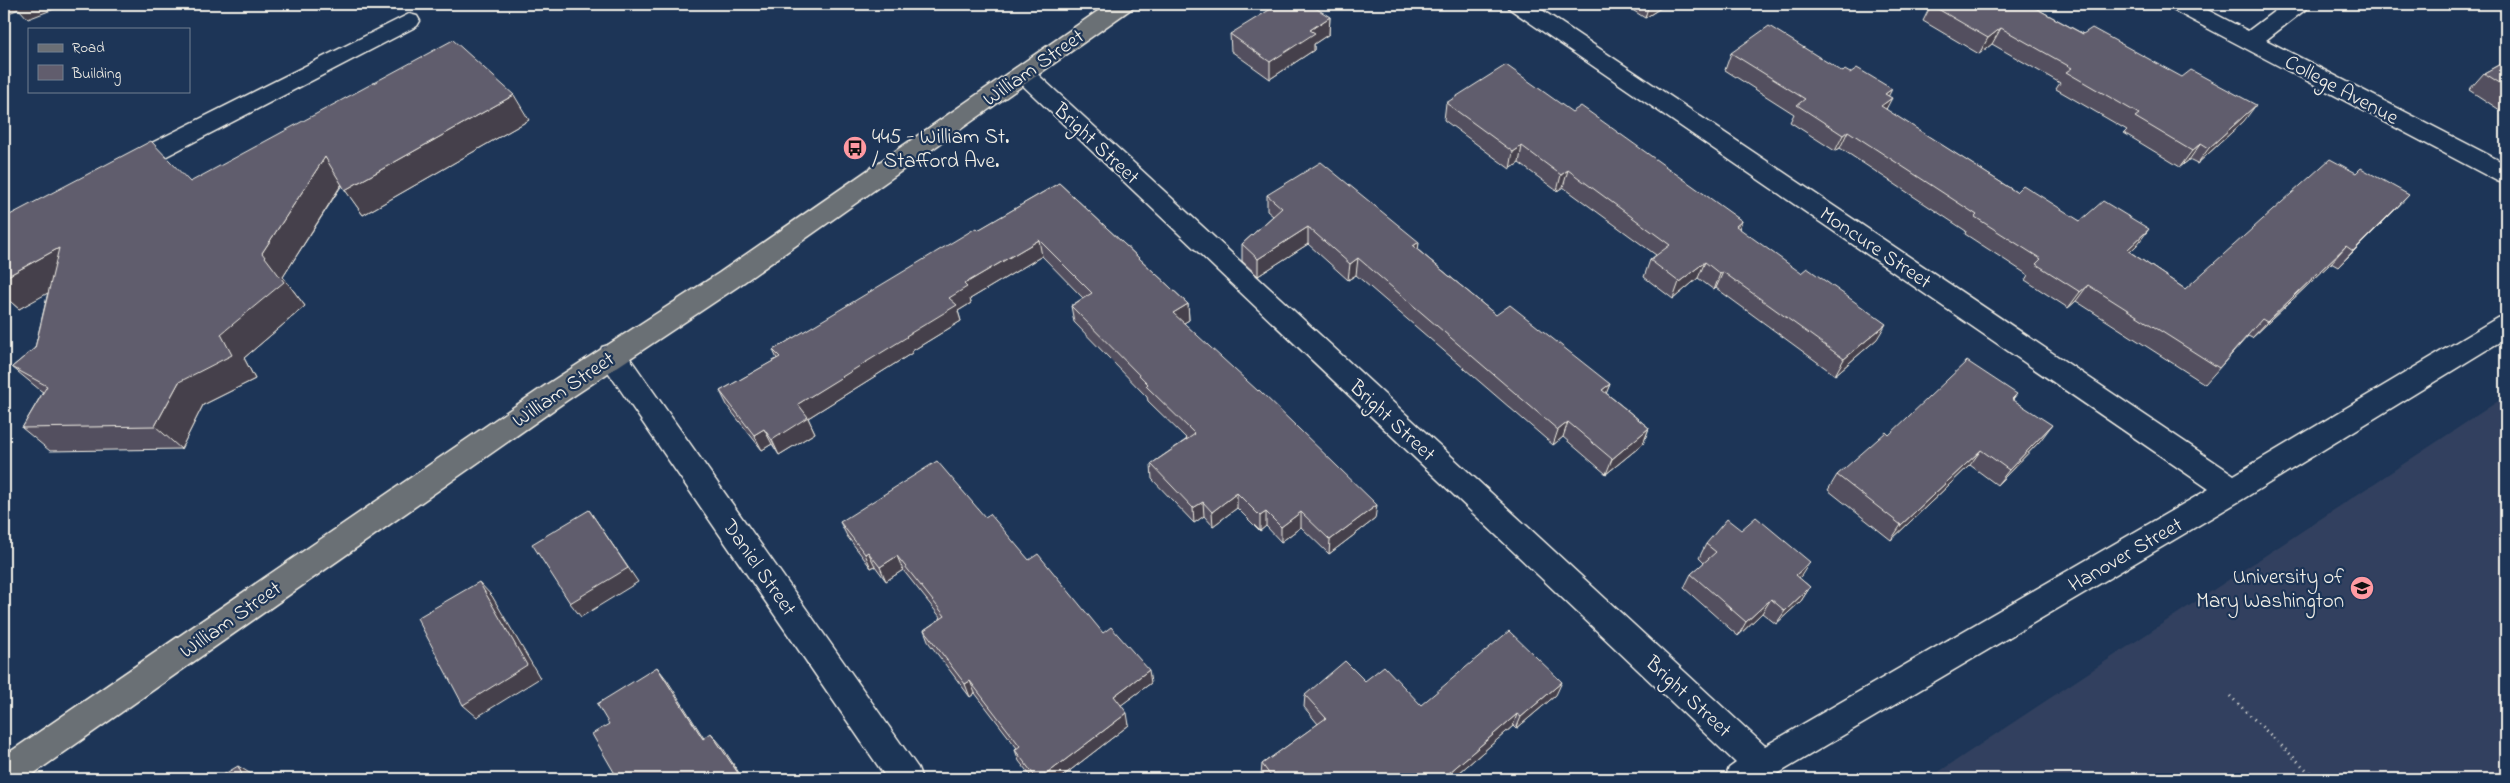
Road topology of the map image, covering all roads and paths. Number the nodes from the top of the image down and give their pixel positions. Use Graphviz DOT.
graph roads {
  1 [pos="1123,4"];
  2 [pos="1518,4"];
  3 [pos="2179,4"];
  4 [pos="2298,4"];
  5 [pos="409,21"];
  6 [pos="2250,41"];
  7 [pos="1024,74"];
  8 [pos="109,175"];
  9 [pos="2506,175"];
  10 [pos="2506,325"];
  11 [pos="612,355"];
  12 [pos="2233,490"];
  13 [pos="2230,696"];
  14 [pos="1752,772"];
  15 [pos="17,773"];
  16 [pos="906,779"];
  17 [pos="2316,779"];
  1 -- 7 [label="main road, William Street"];
  2 -- 12 [label="street, Moncure Street"];
  3 -- 6 [label="street, College Avenue"];
  4 -- 6 [label="street"];
  5 -- 8 [label="street"];
  6 -- 9 [label="street, College Avenue"];
  7 -- 11 [label="main road, William Street"];
  7 -- 14 [label="street, Bright Street"];
  10 -- 12 [label="street, Hanover Street"];
  11 -- 15 [label="main road, William Street"];
  11 -- 16 [label="street, Daniel Street"];
  12 -- 14 [label="street, Hanover Street"];
  13 -- 17 [label="path"];
}
